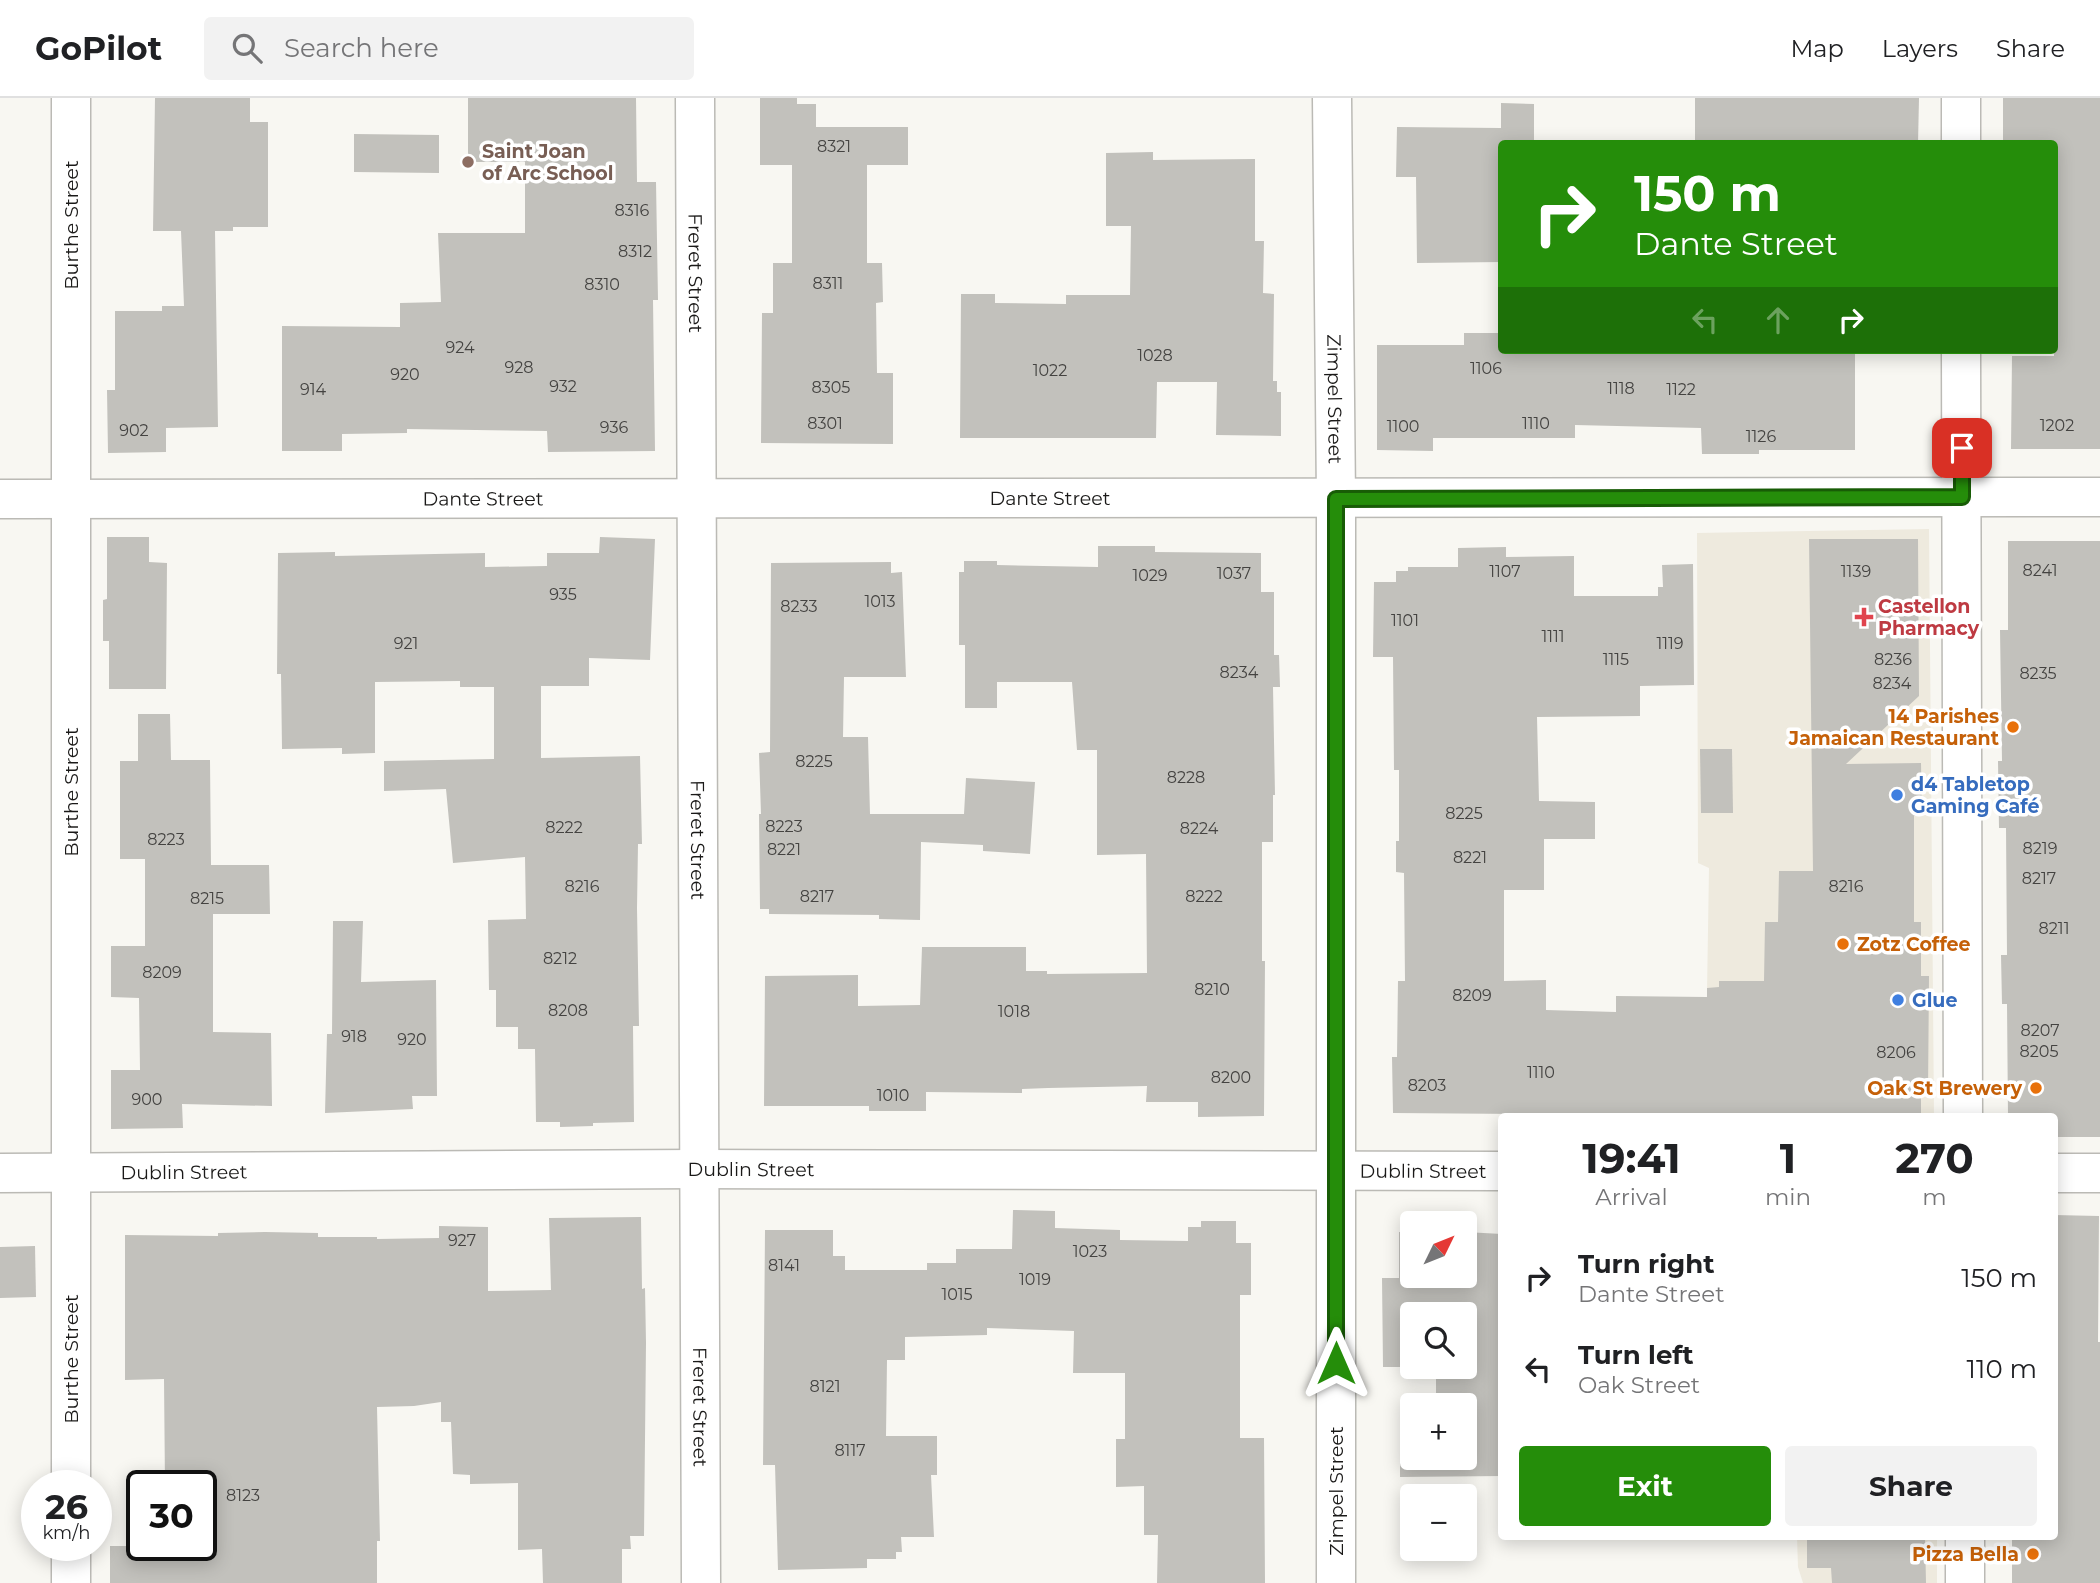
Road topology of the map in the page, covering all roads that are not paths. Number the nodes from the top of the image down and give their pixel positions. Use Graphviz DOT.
graph roads {
  1 [pos="71,98"];
  2 [pos="695,98"];
  3 [pos="1332,98"];
  4 [pos="1961,98"];
  5 [pos="1961,140"];
  6 [pos="1961,354"];
  7 [pos="1962,497"];
  8 [pos="2100,497"];
  9 [pos="696,498"];
  10 [pos="0,499"];
  11 [pos="71,499"];
  12 [pos="1336,499"];
  13 [pos="1964,1113"];
  14 [pos="699,1169"];
  15 [pos="71,1171"];
  16 [pos="1335,1171"];
  17 [pos="1498,1171"];
  18 [pos="0,1173"];
  19 [pos="2058,1173"];
  20 [pos="2100,1173"];
  21 [pos="71,1470"];
  22 [pos="1965,1540"];
  23 [pos="71,1561"];
  24 [pos="71,1583"];
  25 [pos="701,1583"];
  26 [pos="1336,1583"];
  27 [pos="1965,1583"];
  1 -- 11 [label="street, Burthe Street"];
  2 -- 9 [label="street, Freret Street"];
  3 -- 12 [label="street, Zimpel Street"];
  4 -- 5 [label="street"];
  6 -- 7 [label="street"];
  7 -- 8 [label="street, Dante Street"];
  7 -- 12 [label="street, Dante Street"];
  7 -- 13 [label="street"];
  9 -- 11 [label="street, Dante Street"];
  9 -- 12 [label="street, Dante Street"];
  9 -- 14 [label="street, Freret Street"];
  10 -- 11 [label="street, Dante Street"];
  11 -- 15 [label="street, Burthe Street"];
  12 -- 16 [label="street, Zimpel Street"];
  14 -- 15 [label="street, Dublin Street"];
  14 -- 16 [label="street, Dublin Street"];
  14 -- 25 [label="street, Freret Street"];
  15 -- 18 [label="street, Dublin Street"];
  15 -- 21 [label="street, Burthe Street"];
  16 -- 17 [label="street, Dublin Street"];
  16 -- 26 [label="street, Zimpel Street"];
  19 -- 20 [label="street"];
  22 -- 27 [label="street"];
  23 -- 24 [label="street"];
}
